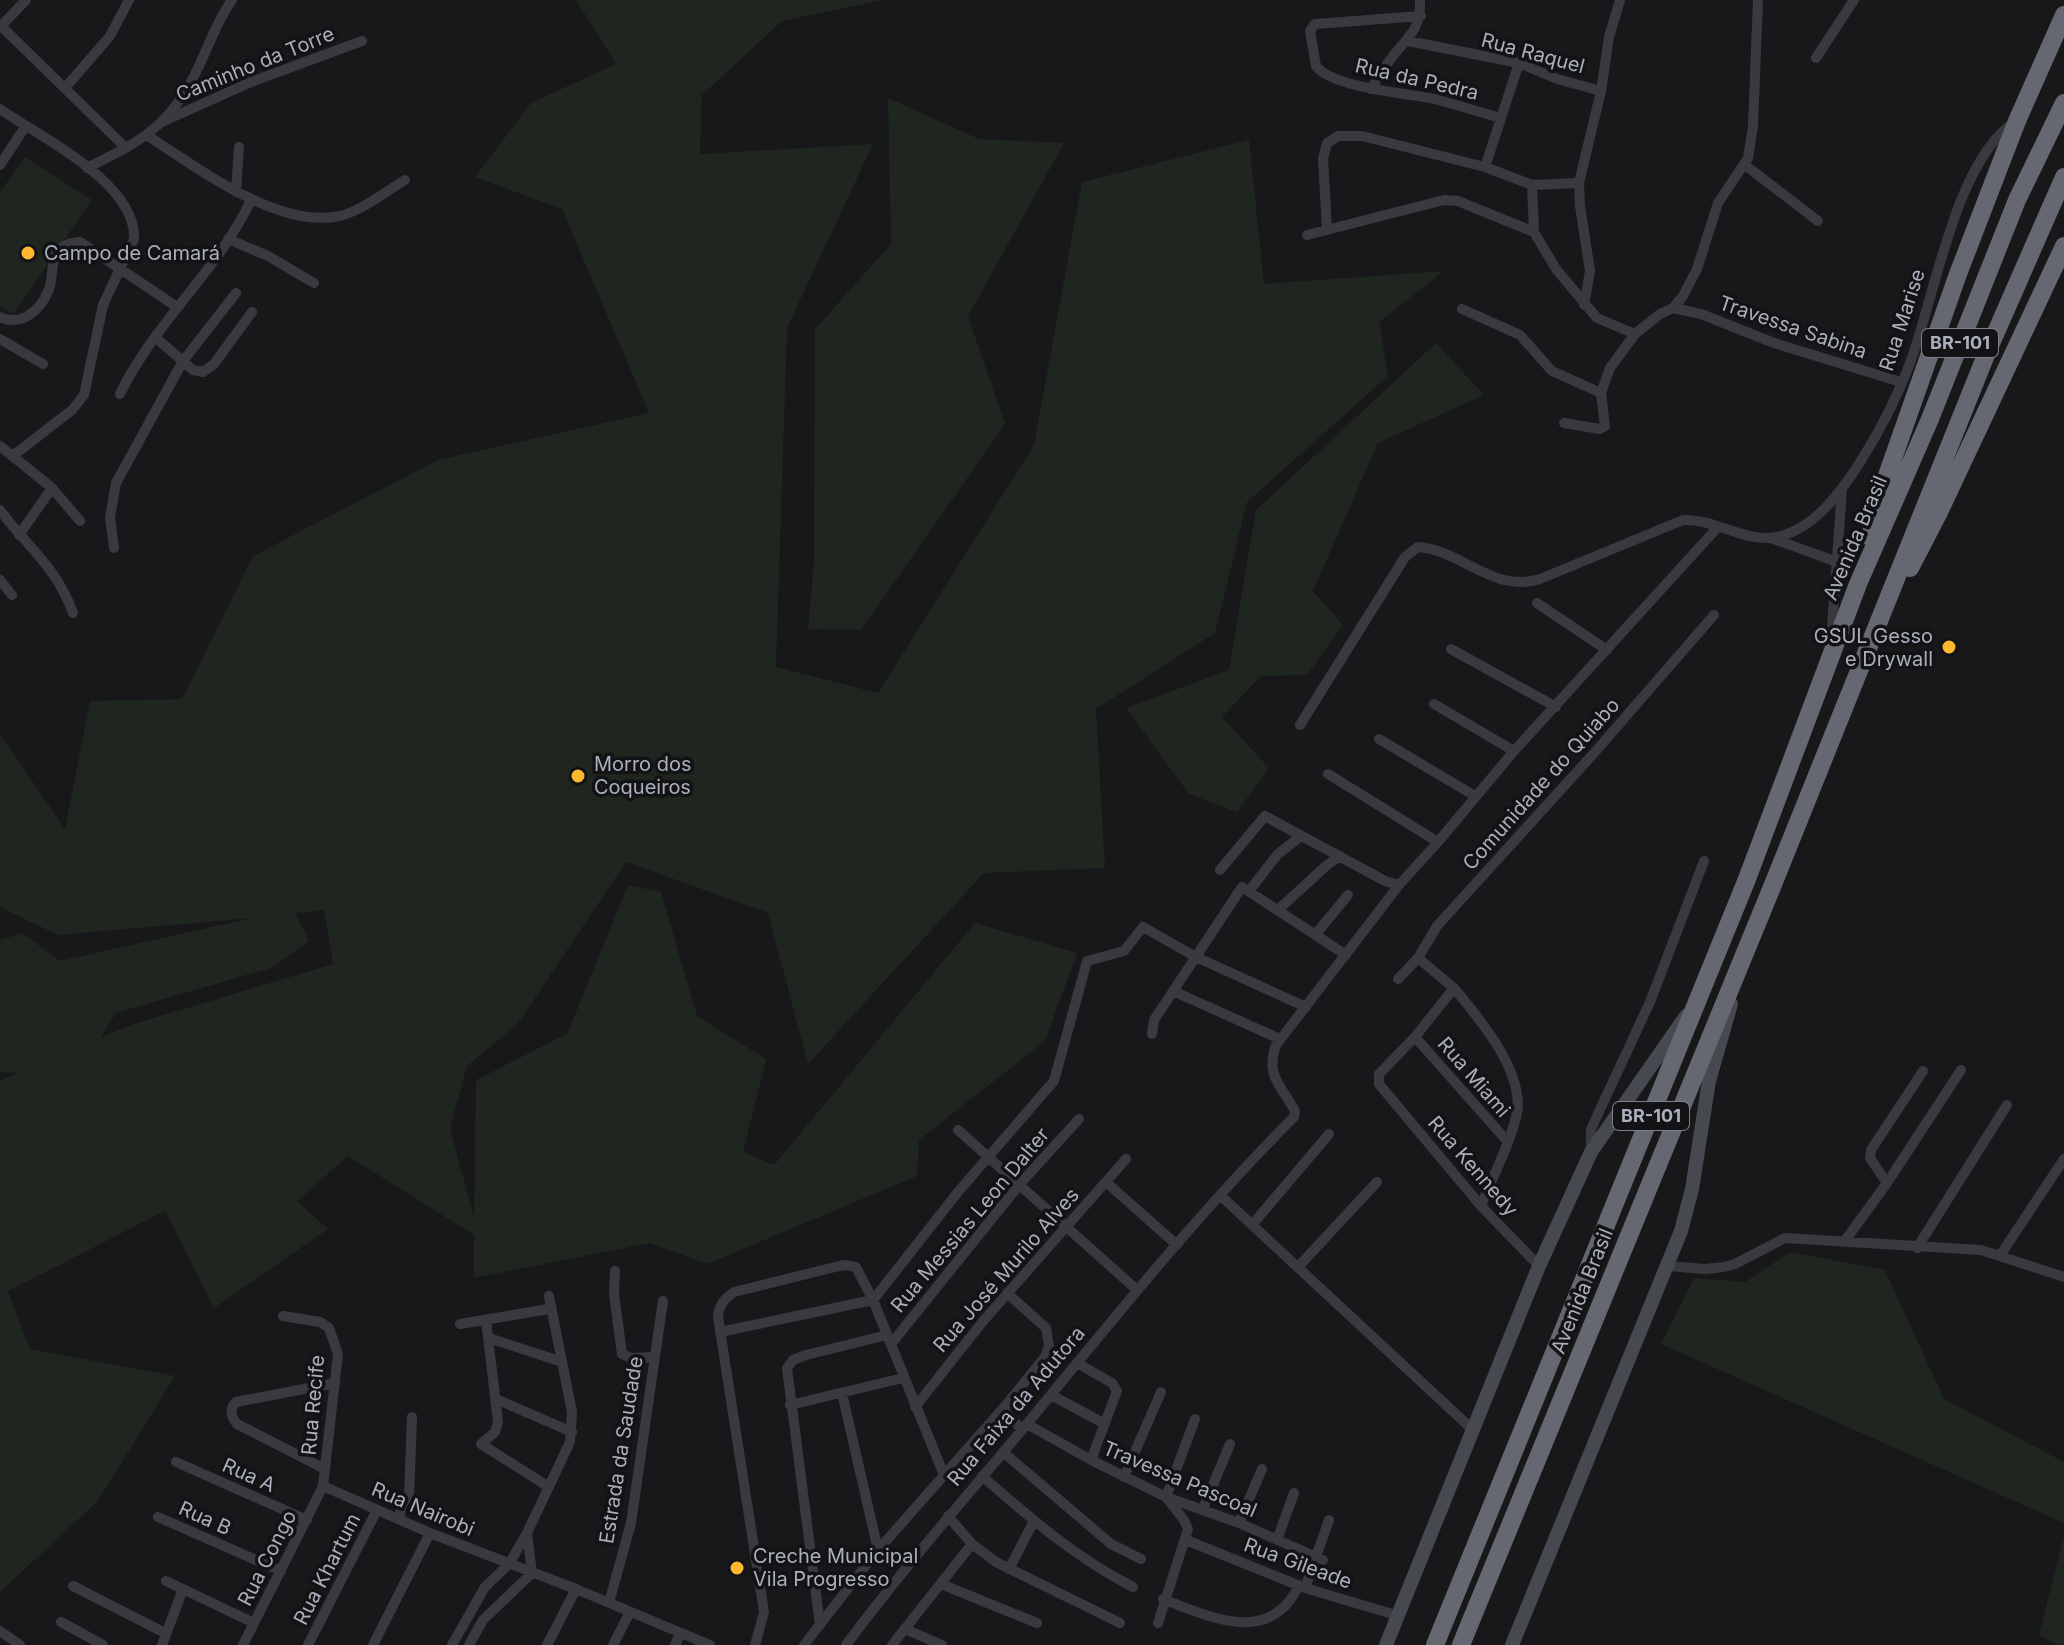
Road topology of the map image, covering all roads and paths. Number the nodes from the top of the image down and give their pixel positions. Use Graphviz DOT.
graph roads {
  1 [pos="26,0"];
  2 [pos="129,0"];
  3 [pos="232,0"];
  4 [pos="1420,0"];
  5 [pos="1620,0"];
  6 [pos="1758,0"];
  7 [pos="1854,0"];
  8 [pos="2064,15"];
  9 [pos="1421,16"];
  10 [pos="1,26"];
  11 [pos="362,41"];
  12 [pos="1408,41"];
  13 [pos="1816,58"];
  14 [pos="1519,63"];
  15 [pos="65,88"];
  16 [pos="1371,89"];
  17 [pos="1601,91"];
  18 [pos="2064,103"];
  19 [pos="0,109"];
  20 [pos="1501,118"];
  21 [pos="2017,121"];
  22 [pos="162,122"];
  23 [pos="25,127"];
  24 [pos="148,136"];
  25 [pos="239,147"];
  26 [pos="126,148"];
  27 [pos="0,165"];
  28 [pos="1745,165"];
  29 [pos="1485,167"];
  30 [pos="87,168"];
  31 [pos="2064,177"];
  32 [pos="405,180"];
  33 [pos="1579,183"];
  34 [pos="1532,185"];
  35 [pos="236,192"];
  36 [pos="251,200"];
  37 [pos="1818,221"];
  38 [pos="1327,230"];
  39 [pos="1534,232"];
  40 [pos="1307,235"];
  41 [pos="228,239"];
  42 [pos="2064,246"];
  43 [pos="120,267"];
  44 [pos="314,283"];
  45 [pos="236,293"];
  46 [pos="1584,305"];
  47 [pos="177,307"];
  48 [pos="1673,308"];
  49 [pos="1462,309"];
  50 [pos="252,312"];
  51 [pos="0,317"];
  52 [pos="1635,334"];
  53 [pos="155,337"];
  54 [pos="0,339"];
  55 [pos="183,361"];
  56 [pos="43,364"];
  57 [pos="1901,382"];
  58 [pos="1601,393"];
  59 [pos="120,394"];
  60 [pos="1564,423"];
  61 [pos="1880,431"];
  62 [pos="1901,438"];
  63 [pos="0,446"];
  64 [pos="14,455"];
  65 [pos="1842,487"];
  66 [pos="52,488"];
  67 [pos="0,510"];
  68 [pos="80,521"];
  69 [pos="1718,527"];
  70 [pos="19,535"];
  71 [pos="1771,538"];
  72 [pos="114,548"];
  73 [pos="1837,562"];
  74 [pos="0,580"];
  75 [pos="1858,584"];
  76 [pos="12,595"];
  77 [pos="1537,603"];
  78 [pos="1886,603"];
  79 [pos="73,613"];
  80 [pos="1714,615"];
  81 [pos="1451,649"];
  82 [pos="1607,650"];
  83 [pos="1829,661"];
  84 [pos="1434,704"];
  85 [pos="1556,707"];
  86 [pos="1300,725"];
  87 [pos="1379,739"];
  88 [pos="1514,751"];
  89 [pos="1328,774"];
  90 [pos="1475,796"];
  91 [pos="1301,836"];
  92 [pos="1438,842"];
  93 [pos="1340,856"];
  94 [pos="1704,861"];
  95 [pos="1220,870"];
  96 [pos="1399,885"];
  97 [pos="1249,891"];
  98 [pos="1348,895"];
  99 [pos="1278,910"];
  100 [pos="1315,935"];
  101 [pos="1744,953"];
  102 [pos="1346,955"];
  103 [pos="1196,957"];
  104 [pos="1418,958"];
  105 [pos="1398,979"];
  106 [pos="1454,988"];
  107 [pos="1173,991"];
  108 [pos="1700,997"];
  109 [pos="1306,1007"];
  110 [pos="1152,1034"];
  111 [pos="1415,1037"];
  112 [pos="1280,1039"];
  113 [pos="1961,1070"];
  114 [pos="1923,1071"];
  115 [pos="2007,1105"];
  116 [pos="1079,1119"];
  117 [pos="958,1130"];
  118 [pos="1329,1134"];
  119 [pos="1507,1141"];
  120 [pos="1591,1152"];
  121 [pos="988,1157"];
  122 [pos="1126,1159"];
  123 [pos="2064,1159"];
  124 [pos="1106,1182"];
  125 [pos="1377,1182"];
  126 [pos="1887,1183"];
  127 [pos="1019,1185"];
  128 [pos="1221,1196"];
  129 [pos="1481,1206"];
  130 [pos="1066,1225"];
  131 [pos="1252,1225"];
  132 [pos="1844,1242"];
  133 [pos="1177,1245"];
  134 [pos="1917,1248"];
  135 [pos="2001,1254"];
  136 [pos="2064,1263"];
  137 [pos="1539,1266"];
  138 [pos="1668,1266"];
  139 [pos="1298,1267"];
  140 [pos="615,1271"];
  141 [pos="2060,1276"];
  142 [pos="1137,1290"];
  143 [pos="1007,1293"];
  144 [pos="549,1296"];
  145 [pos="873,1300"];
  146 [pos="663,1301"];
  147 [pos="549,1309"];
  148 [pos="283,1316"];
  149 [pos="486,1320"];
  150 [pos="460,1324"];
  151 [pos="720,1332"];
  152 [pos="489,1338"];
  153 [pos="889,1340"];
  154 [pos="655,1357"];
  155 [pos="562,1362"];
  156 [pos="1077,1363"];
  157 [pos="903,1378"];
  158 [pos="335,1383"];
  159 [pos="1161,1392"];
  160 [pos="842,1393"];
  161 [pos="1051,1395"];
  162 [pos="496,1399"];
  163 [pos="790,1405"];
  164 [pos="915,1407"];
  165 [pos="1003,1409"];
  166 [pos="412,1417"];
  167 [pos="1195,1419"];
  168 [pos="1105,1424"];
  169 [pos="1024,1426"];
  170 [pos="1473,1430"];
  171 [pos="572,1432"];
  172 [pos="1230,1444"];
  173 [pos="1003,1452"];
  174 [pos="1091,1460"];
  175 [pos="176,1462"];
  176 [pos="325,1469"];
  177 [pos="1262,1469"];
  178 [pos="944,1475"];
  179 [pos="982,1476"];
  180 [pos="1124,1477"];
  181 [pos="323,1486"];
  182 [pos="549,1487"];
  183 [pos="1294,1493"];
  184 [pos="1166,1497"];
  185 [pos="1203,1509"];
  186 [pos="377,1510"];
  187 [pos="948,1516"];
  188 [pos="158,1517"];
  189 [pos="399,1518"];
  190 [pos="307,1520"];
  191 [pos="1329,1520"];
  192 [pos="1034,1521"];
  193 [pos="1239,1523"];
  194 [pos="430,1533"];
  195 [pos="527,1533"];
  196 [pos="1186,1540"];
  197 [pos="1277,1540"];
  198 [pos="972,1544"];
  199 [pos="878,1550"];
  200 [pos="1320,1558"];
  201 [pos="1141,1559"];
  202 [pos="509,1564"];
  203 [pos="1009,1569"];
  204 [pos="281,1571"];
  205 [pos="532,1573"];
  206 [pos="166,1581"];
  207 [pos="941,1584"];
  208 [pos="73,1586"];
  209 [pos="1133,1587"];
  210 [pos="1302,1587"];
  211 [pos="183,1589"];
  212 [pos="576,1589"];
  213 [pos="1163,1599"];
  214 [pos="609,1603"];
  215 [pos="630,1612"];
  216 [pos="1399,1616"];
  217 [pos="61,1622"];
  218 [pos="254,1623"];
  219 [pos="1037,1623"];
  220 [pos="1120,1623"];
  221 [pos="1158,1623"];
  222 [pos="820,1625"];
  223 [pos="905,1629"];
  224 [pos="0,1631"];
  225 [pos="165,1633"];
  226 [pos="680,1634"];
  227 [pos="20,1645"];
  228 [pos="103,1645"];
  229 [pos="162,1645"];
  230 [pos="243,1645"];
  231 [pos="308,1645"];
  232 [pos="373,1645"];
  233 [pos="452,1645"];
  234 [pos="469,1645"];
  235 [pos="547,1645"];
  236 [pos="613,1645"];
  237 [pos="675,1645"];
  238 [pos="710,1645"];
  239 [pos="755,1645"];
  240 [pos="804,1645"];
  241 [pos="846,1645"];
  242 [pos="892,1645"];
  243 [pos="942,1645"];
  244 [pos="1386,1645"];
  245 [pos="1435,1645"];
  246 [pos="1461,1645"];
  247 [pos="1512,1645"];
  1 -- 10 [label="street"];
  2 -- 15 [label="street"];
  3 -- 22 [label="street"];
  4 -- 9 [label="street"];
  5 -- 17 [label="street"];
  6 -- 28 [label="street"];
  7 -- 13 [label="street"];
  8 -- 21 [label="highway"];
  9 -- 12 [label="street"];
  9 -- 16 [label="street, Rua da Pedra"];
  10 -- 15 [label="street"];
  11 -- 22 [label="street, Caminho da Torre"];
  12 -- 14 [label="street, Rua Raquel"];
  12 -- 16 [label="street"];
  14 -- 17 [label="street, Rua Raquel"];
  14 -- 20 [label="street"];
  15 -- 26 [label="street"];
  16 -- 20 [label="street, Rua da Pedra"];
  17 -- 33 [label="street"];
  18 -- 75 [label="highway, Avenida Brasil / BR-101"];
  19 -- 23 [label="street"];
  20 -- 29 [label="street"];
  21 -- 57 [label="street, Rua Marise"];
  21 -- 62 [label="highway"];
  22 -- 24 [label="street"];
  23 -- 27 [label="street"];
  23 -- 30 [label="street"];
  24 -- 26 [label="street"];
  24 -- 35 [label="street"];
  25 -- 35 [label="street"];
  26 -- 30 [label="street"];
  28 -- 37 [label="street"];
  28 -- 48 [label="street"];
  29 -- 34 [label="street"];
  29 -- 38 [label="street"];
  30 -- 43 [label="street"];
  31 -- 78 [label="highway, Avenida Brasil / BR-101"];
  32 -- 36 [label="street"];
  33 -- 34 [label="street"];
  33 -- 46 [label="street"];
  34 -- 39 [label="street"];
  35 -- 36 [label="street"];
  36 -- 41 [label="street"];
  38 -- 39 [label="street"];
  38 -- 40 [label="street"];
  39 -- 46 [label="street"];
  41 -- 44 [label="street"];
  41 -- 47 [label="street"];
  42 -- 78 [label="highway"];
  43 -- 47 [label="street"];
  43 -- 51 [label="street"];
  43 -- 64 [label="street"];
  45 -- 55 [label="street"];
  46 -- 52 [label="street"];
  47 -- 53 [label="street"];
  48 -- 52 [label="street"];
  48 -- 57 [label="street, Travessa Sabina"];
  49 -- 58 [label="street"];
  50 -- 55 [label="street"];
  52 -- 58 [label="street"];
  53 -- 55 [label="street"];
  53 -- 59 [label="street"];
  54 -- 56 [label="street"];
  55 -- 72 [label="street"];
  57 -- 61 [label="street, Rua Marise"];
  58 -- 60 [label="street"];
  61 -- 62 [label="street"];
  61 -- 65 [label="street, Rua Marise"];
  62 -- 75 [label="highway"];
  63 -- 64 [label="street"];
  64 -- 66 [label="street"];
  65 -- 71 [label="street, Rua Marise"];
  65 -- 73 [label="street"];
  66 -- 68 [label="street"];
  66 -- 70 [label="street"];
  67 -- 70 [label="street"];
  69 -- 71 [label="street"];
  69 -- 82 [label="street"];
  69 -- 86 [label="street"];
  70 -- 79 [label="street"];
  71 -- 73 [label="street"];
  73 -- 83 [label="street"];
  74 -- 76 [label="street"];
  75 -- 83 [label="highway, Avenida Brasil / BR-101"];
  77 -- 82 [label="street"];
  78 -- 101 [label="highway, Avenida Brasil / BR-101"];
  80 -- 104 [label="street, Comunidade do Quiabo"];
  81 -- 85 [label="street"];
  82 -- 85 [label="street"];
  83 -- 108 [label="highway, Avenida Brasil / BR-101"];
  84 -- 88 [label="street"];
  85 -- 88 [label="street"];
  87 -- 90 [label="street"];
  88 -- 90 [label="street"];
  89 -- 92 [label="street"];
  90 -- 92 [label="street"];
  91 -- 93 [label="street"];
  91 -- 95 [label="street"];
  91 -- 97 [label="street"];
  92 -- 96 [label="street"];
  93 -- 96 [label="street"];
  93 -- 99 [label="street"];
  94 -- 120 [label="street"];
  96 -- 102 [label="street"];
  97 -- 99 [label="street"];
  97 -- 103 [label="street"];
  98 -- 100 [label="street"];
  99 -- 100 [label="street"];
  100 -- 102 [label="street"];
  101 -- 138 [label="street, Avenida Brasil"];
  101 -- 246 [label="highway, Avenida Brasil / BR-101"];
  102 -- 109 [label="street"];
  103 -- 107 [label="street"];
  103 -- 109 [label="street"];
  103 -- 121 [label="street"];
  104 -- 105 [label="street, Comunidade do Quiabo"];
  104 -- 106 [label="street"];
  106 -- 111 [label="street"];
  106 -- 119 [label="street"];
  107 -- 110 [label="street"];
  107 -- 112 [label="street"];
  108 -- 120 [label="street, Avenida Brasil"];
  108 -- 245 [label="highway, Avenida Brasil / BR-101"];
  109 -- 112 [label="street"];
  111 -- 119 [label="street, Rua Miami"];
  111 -- 129 [label="street, Rua Kennedy"];
  112 -- 128 [label="street, Rua Faixa da Adutora"];
  113 -- 126 [label="street"];
  114 -- 126 [label="street"];
  115 -- 134 [label="street"];
  116 -- 127 [label="street, Rua Messias Leon Dalter"];
  117 -- 121 [label="street"];
  118 -- 131 [label="street"];
  119 -- 129 [label="street"];
  120 -- 137 [label="street, Avenida Brasil"];
  121 -- 127 [label="street"];
  121 -- 145 [label="street"];
  122 -- 124 [label="street, Rua José Murilo Alves"];
  123 -- 135 [label="street"];
  124 -- 130 [label="street, Rua José Murilo Alves"];
  124 -- 133 [label="street"];
  125 -- 139 [label="street"];
  126 -- 132 [label="street"];
  127 -- 130 [label="street"];
  127 -- 153 [label="street, Rua Messias Leon Dalter"];
  128 -- 131 [label="street"];
  128 -- 133 [label="street, Rua Faixa da Adutora"];
  129 -- 137 [label="street, Rua Kennedy"];
  130 -- 142 [label="street"];
  130 -- 143 [label="street, Rua José Murilo Alves"];
  131 -- 139 [label="street"];
  132 -- 134 [label="street"];
  132 -- 138 [label="street"];
  133 -- 142 [label="street, Rua Faixa da Adutora"];
  134 -- 135 [label="street"];
  135 -- 141 [label="street"];
  136 -- 141 [label="street"];
  137 -- 170 [label="street, Avenida Brasil"];
  138 -- 247 [label="street, Avenida Brasil"];
  139 -- 170 [label="street"];
  140 -- 154 [label="street"];
  142 -- 156 [label="street, Rua Faixa da Adutora"];
  143 -- 164 [label="street, Rua José Murilo Alves"];
  143 -- 165 [label="street, Rua Faixa da Adutora"];
  144 -- 147 [label="street"];
  145 -- 151 [label="street"];
  145 -- 151 [label="street"];
  145 -- 153 [label="street"];
  146 -- 154 [label="street, Estrada da Saudade"];
  147 -- 149 [label="street"];
  147 -- 155 [label="street"];
  148 -- 158 [label="street, Rua Recife"];
  149 -- 150 [label="street"];
  149 -- 152 [label="street"];
  151 -- 239 [label="street"];
  152 -- 155 [label="street"];
  152 -- 162 [label="street"];
  153 -- 157 [label="street"];
  153 -- 163 [label="street"];
  154 -- 214 [label="street, Estrada da Saudade"];
  155 -- 171 [label="street"];
  156 -- 161 [label="street, Rua Faixa da Adutora"];
  156 -- 168 [label="street"];
  157 -- 160 [label="street"];
  157 -- 164 [label="street"];
  158 -- 176 [label="street, Rua Recife"];
  158 -- 176 [label="street"];
  159 -- 180 [label="street"];
  160 -- 163 [label="street"];
  160 -- 199 [label="street"];
  161 -- 168 [label="street"];
  161 -- 169 [label="street, Rua Faixa da Adutora"];
  162 -- 171 [label="street"];
  162 -- 182 [label="street"];
  163 -- 222 [label="street"];
  164 -- 178 [label="street"];
  165 -- 169 [label="street, Travessa Pascoal"];
  165 -- 178 [label="street, Rua Faixa da Adutora"];
  166 -- 189 [label="street"];
  167 -- 184 [label="street"];
  168 -- 174 [label="street"];
  169 -- 173 [label="street, Rua Faixa da Adutora"];
  169 -- 174 [label="street, Travessa Pascoal"];
  170 -- 216 [label="street, Avenida Brasil"];
  171 -- 182 [label="street"];
  172 -- 185 [label="street"];
  173 -- 179 [label="street, Rua Faixa da Adutora"];
  173 -- 201 [label="street"];
  174 -- 180 [label="street, Travessa Pascoal"];
  175 -- 190 [label="street, Rua A"];
  176 -- 181 [label="street, Rua Recife"];
  177 -- 193 [label="street"];
  178 -- 199 [label="street, Rua Faixa da Adutora"];
  179 -- 187 [label="street, Rua Faixa da Adutora"];
  179 -- 192 [label="street"];
  180 -- 184 [label="street, Travessa Pascoal"];
  181 -- 186 [label="street, Rua Nairobi"];
  181 -- 190 [label="street, Rua Congo"];
  182 -- 195 [label="street"];
  183 -- 197 [label="street"];
  184 -- 185 [label="street, Travessa Pascoal"];
  184 -- 196 [label="street"];
  185 -- 193 [label="street, Travessa Pascoal"];
  186 -- 189 [label="street, Rua Nairobi"];
  186 -- 231 [label="street, Rua Khartum"];
  187 -- 198 [label="street"];
  187 -- 241 [label="street, Rua Faixa da Adutora"];
  188 -- 204 [label="street, Rua B"];
  189 -- 194 [label="street, Rua Nairobi"];
  190 -- 204 [label="street, Rua Congo"];
  191 -- 200 [label="street"];
  192 -- 203 [label="street"];
  192 -- 209 [label="street"];
  193 -- 197 [label="street, Travessa Pascoal"];
  194 -- 202 [label="street, Rua Nairobi"];
  194 -- 232 [label="street"];
  195 -- 202 [label="street"];
  195 -- 205 [label="street"];
  196 -- 210 [label="street, Rua Gileade"];
  196 -- 213 [label="street"];
  197 -- 200 [label="street, Travessa Pascoal"];
  198 -- 203 [label="street"];
  198 -- 207 [label="street"];
  199 -- 222 [label="street, Rua Faixa da Adutora"];
  200 -- 210 [label="street"];
  202 -- 205 [label="street, Rua Nairobi"];
  202 -- 233 [label="street"];
  203 -- 220 [label="street"];
  204 -- 218 [label="street, Rua Congo"];
  205 -- 212 [label="street, Rua Nairobi"];
  205 -- 234 [label="street"];
  206 -- 211 [label="street"];
  207 -- 219 [label="street"];
  207 -- 223 [label="street"];
  208 -- 225 [label="street"];
  210 -- 213 [label="street"];
  210 -- 216 [label="street, Rua Gileade"];
  211 -- 218 [label="street"];
  211 -- 225 [label="street"];
  212 -- 214 [label="street, Rua Nairobi"];
  212 -- 235 [label="street"];
  213 -- 221 [label="street"];
  214 -- 215 [label="street, Rua Nairobi"];
  215 -- 226 [label="street, Rua Nairobi"];
  215 -- 236 [label="street"];
  216 -- 244 [label="street, Avenida Brasil"];
  217 -- 228 [label="street"];
  218 -- 230 [label="street, Rua Congo"];
  222 -- 240 [label="street, Rua Faixa da Adutora"];
  223 -- 242 [label="street"];
  223 -- 243 [label="street"];
  224 -- 227 [label="street"];
  225 -- 229 [label="street"];
  226 -- 237 [label="street"];
  226 -- 238 [label="street, Rua Nairobi"];
}
